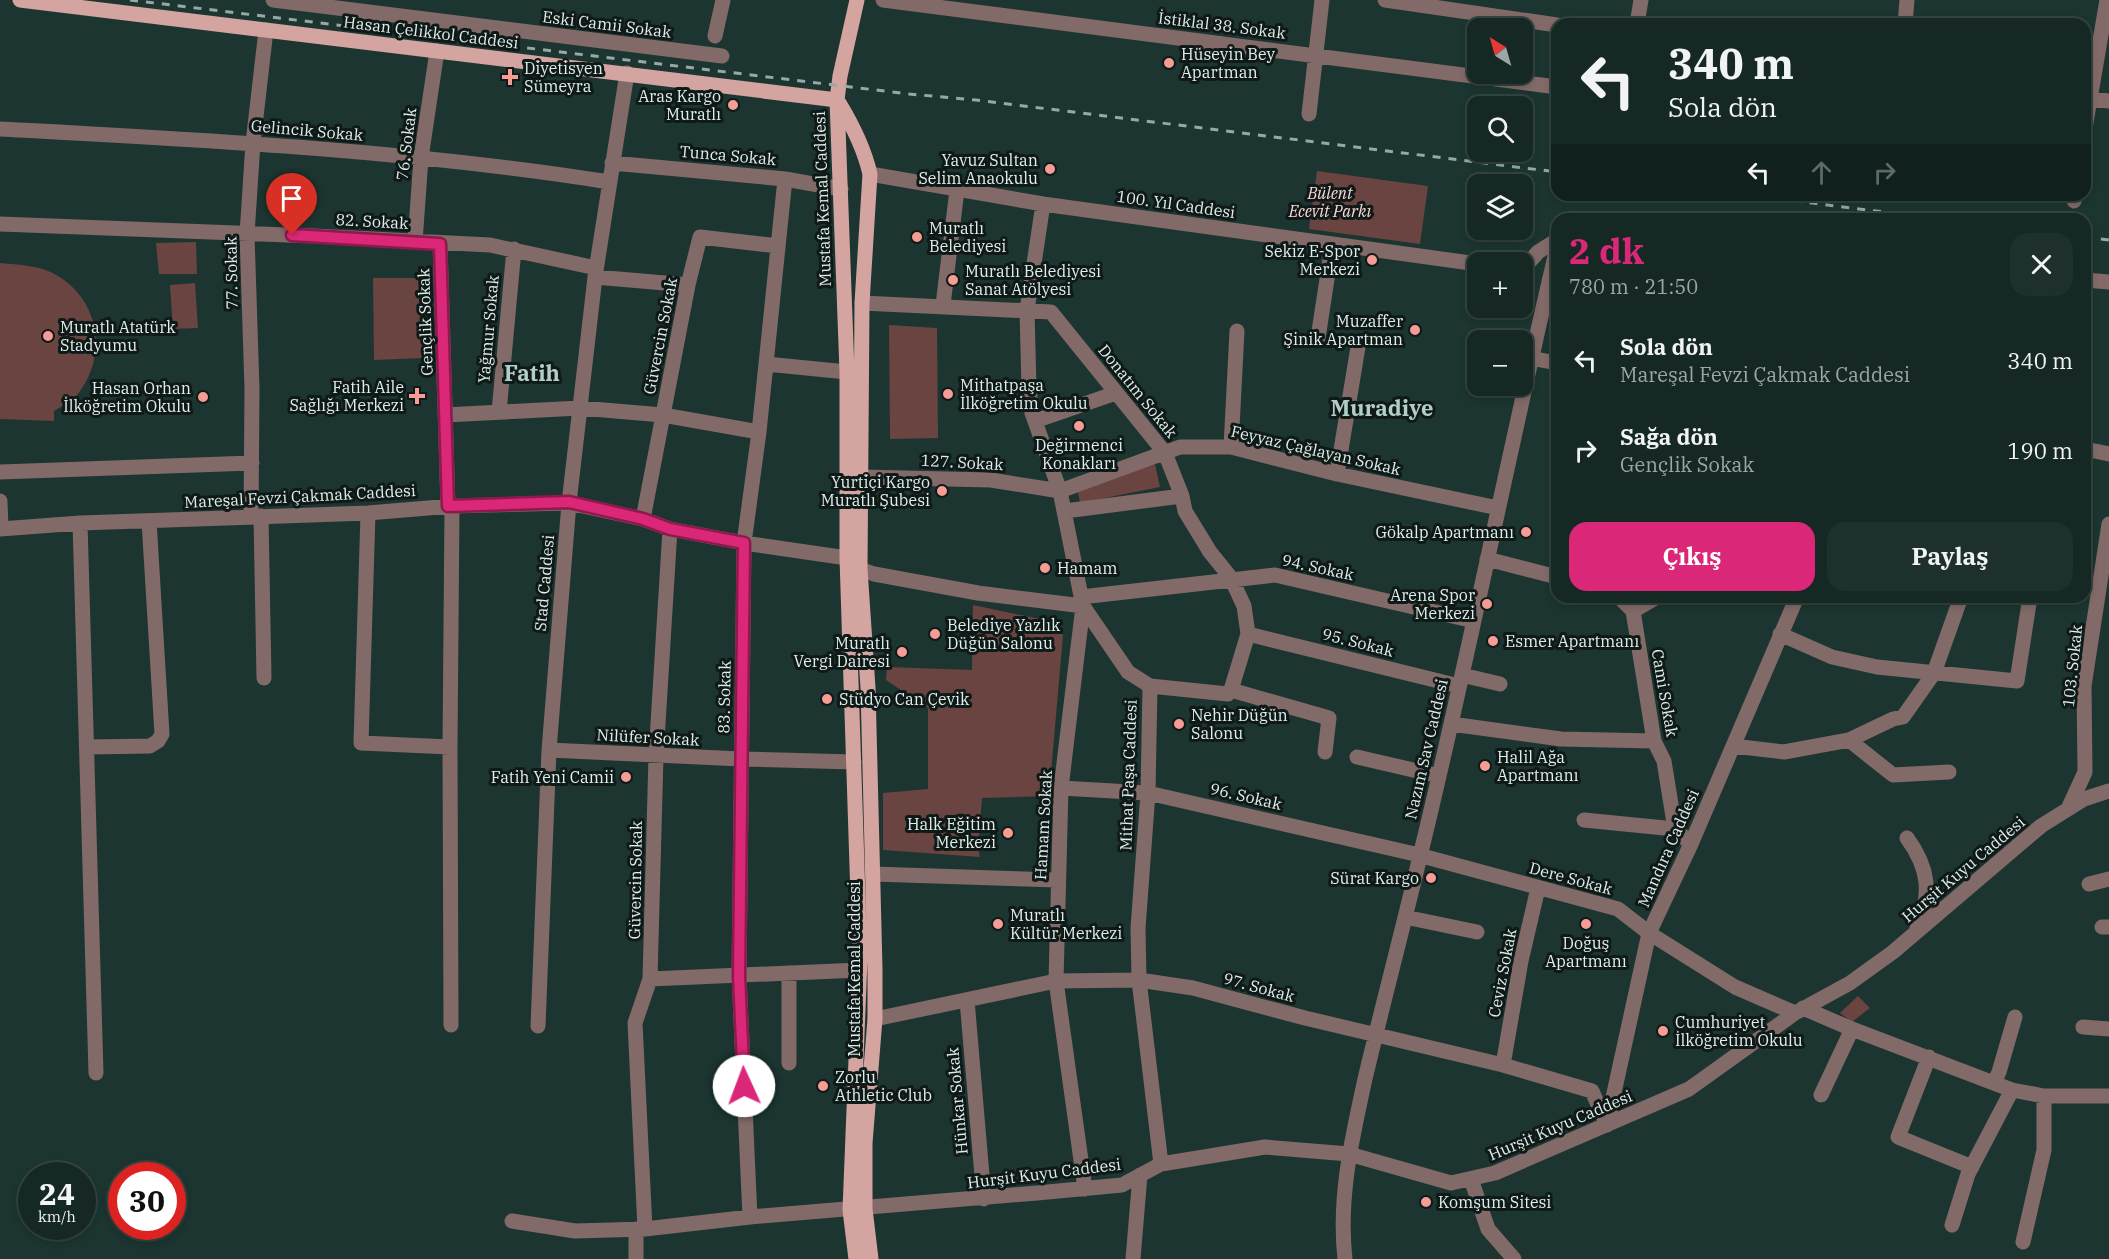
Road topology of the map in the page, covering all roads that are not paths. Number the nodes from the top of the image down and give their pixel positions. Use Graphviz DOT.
graph roads {
  1 [pos="20,0"];
  2 [pos="273,0"];
  3 [pos="723,0"];
  4 [pos="856,0"];
  5 [pos="883,0"];
  6 [pos="1322,0"];
  7 [pos="1384,0"];
  8 [pos="1641,0"];
  9 [pos="1907,0"];
  10 [pos="2107,0"];
  11 [pos="1638,18"];
  12 [pos="1906,18"];
  13 [pos="1551,25"];
  14 [pos="267,30"];
  15 [pos="715,36"];
  16 [pos="437,51"];
  17 [pos="1315,54"];
  18 [pos="722,56"];
  19 [pos="627,73"];
  20 [pos="2091,83"];
  21 [pos="1551,86"];
  22 [pos="2091,99"];
  23 [pos="837,100"];
  24 [pos="2109,102"];
  25 [pos="1310,114"];
  26 [pos="0,129"];
  27 [pos="254,143"];
  28 [pos="840,156"];
  29 [pos="866,157"];
  30 [pos="421,158"];
  31 [pos="612,163"];
  32 [pos="785,179"];
  33 [pos="870,180"];
  34 [pos="609,182"];
  35 [pos="841,189"];
  36 [pos="957,190"];
  37 [pos="1043,204"];
  38 [pos="0,224"];
  39 [pos="247,234"];
  40 [pos="415,242"];
  41 [pos="440,244"];
  42 [pos="1551,244"];
  43 [pos="778,246"];
  44 [pos="514,249"];
  45 [pos="1331,253"];
  46 [pos="1533,258"];
  47 [pos="1467,262"];
  48 [pos="1533,272"];
  49 [pos="596,273"];
  50 [pos="1551,276"];
  51 [pos="2091,280"];
  52 [pos="2109,282"];
  53 [pos="688,285"];
  54 [pos="862,303"];
  55 [pos="943,305"];
  56 [pos="1027,310"];
  57 [pos="1237,331"];
  58 [pos="1318,338"];
  59 [pos="1359,341"];
  60 [pos="1533,346"];
  61 [pos="1533,359"];
  62 [pos="1551,362"];
  63 [pos="766,364"];
  64 [pos="847,372"];
  65 [pos="1116,393"];
  66 [pos="1522,396"];
  67 [pos="580,408"];
  68 [pos="499,412"];
  69 [pos="445,415"];
  70 [pos="663,415"];
  71 [pos="1035,421"];
  72 [pos="759,432"];
  73 [pos="1231,447"];
  74 [pos="2091,450"];
  75 [pos="1165,453"];
  76 [pos="2109,454"];
  77 [pos="252,463"];
  78 [pos="0,472"];
  79 [pos="1337,474"];
  80 [pos="861,477"];
  81 [pos="1060,490"];
  82 [pos="1182,496"];
  83 [pos="0,501"];
  84 [pos="569,502"];
  85 [pos="450,506"];
  86 [pos="1498,508"];
  87 [pos="1065,511"];
  88 [pos="368,513"];
  89 [pos="256,516"];
  90 [pos="643,519"];
  91 [pos="148,521"];
  92 [pos="80,523"];
  93 [pos="2109,524"];
  94 [pos="1,529"];
  95 [pos="670,529"];
  96 [pos="744,543"];
  97 [pos="847,558"];
  98 [pos="1487,559"];
  99 [pos="860,569"];
  100 [pos="1551,575"];
  101 [pos="1232,578"];
  102 [pos="1082,602"];
  103 [pos="1625,603"];
  104 [pos="1647,603"];
  105 [pos="1794,603"];
  106 [pos="1959,603"];
  107 [pos="2029,603"];
  108 [pos="1633,611"];
  109 [pos="1474,621"];
  110 [pos="1248,634"];
  111 [pos="1780,634"];
  112 [pos="1934,673"];
  113 [pos="264,678"];
  114 [pos="1461,680"];
  115 [pos="1500,684"];
  116 [pos="1150,686"];
  117 [pos="852,687"];
  118 [pos="868,688"];
  119 [pos="1230,692"];
  120 [pos="1451,724"];
  121 [pos="1849,740"];
  122 [pos="1654,741"];
  123 [pos="1733,746"];
  124 [pos="88,747"];
  125 [pos="450,747"];
  126 [pos="549,750"];
  127 [pos="1325,752"];
  128 [pos="656,756"];
  129 [pos="1357,757"];
  130 [pos="741,759"];
  131 [pos="854,762"];
  132 [pos="1949,772"];
  133 [pos="1439,776"];
  134 [pos="863,786"];
  135 [pos="1061,788"];
  136 [pos="2109,791"];
  137 [pos="1148,793"];
  138 [pos="2068,809"];
  139 [pos="1584,820"];
  140 [pos="1675,829"];
  141 [pos="1908,838"];
  142 [pos="1691,844"];
  143 [pos="1420,856"];
  144 [pos="873,874"];
  145 [pos="2109,879"];
  146 [pos="1058,880"];
  147 [pos="2089,884"];
  148 [pos="1538,888"];
  149 [pos="1405,917"];
  150 [pos="1477,932"];
  151 [pos="1649,933"];
  152 [pos="1914,934"];
  153 [pos="860,970"];
  154 [pos="789,973"];
  155 [pos="739,976"];
  156 [pos="650,979"];
  157 [pos="1139,980"];
  158 [pos="1056,981"];
  159 [pos="967,1000"];
  160 [pos="1799,1010"];
  161 [pos="2015,1017"];
  162 [pos="875,1019"];
  163 [pos="451,1025"];
  164 [pos="538,1026"];
  165 [pos="2083,1027"];
  166 [pos="1852,1029"];
  167 [pos="2109,1029"];
  168 [pos="1376,1034"];
  169 [pos="1929,1057"];
  170 [pos="789,1063"];
  171 [pos="1503,1065"];
  172 [pos="96,1073"];
  173 [pos="1994,1083"];
  174 [pos="2012,1090"];
  175 [pos="1821,1095"];
  176 [pos="2044,1096"];
  177 [pos="2109,1096"];
  178 [pos="1607,1125"];
  179 [pos="1348,1154"];
  180 [pos="1161,1164"];
  181 [pos="1972,1167"];
  182 [pos="1140,1175"];
  183 [pos="1471,1179"];
  184 [pos="1084,1189"];
  185 [pos="984,1199"];
  186 [pos="857,1210"];
  187 [pos="750,1217"];
  188 [pos="512,1221"];
  189 [pos="1952,1225"];
  190 [pos="641,1229"];
  191 [pos="2023,1242"];
  192 [pos="636,1259"];
  193 [pos="856,1259"];
  194 [pos="871,1259"];
  195 [pos="1132,1259"];
  196 [pos="1345,1259"];
  197 [pos="1514,1259"];
  1 -- 14 [label="main road, Hasan Çelikkol Caddesi"];
  2 -- 18 [label="street, Eski Camii Sokak"];
  3 -- 15 [label="street"];
  4 -- 23 [label="main road"];
  5 -- 17 [label="street, İstiklal 38. Sokak"];
  6 -- 17 [label="street"];
  7 -- 13 [label="street"];
  8 -- 11 [label="street"];
  9 -- 12 [label="street"];
  10 -- 20 [label="street"];
  14 -- 16 [label="main road, Hasan Çelikkol Caddesi"];
  14 -- 27 [label="street, 77. Sokak"];
  16 -- 19 [label="main road, Hasan Çelikkol Caddesi"];
  16 -- 30 [label="street, 76. Sokak"];
  17 -- 21 [label="street, İstiklal 38. Sokak"];
  17 -- 25 [label="street"];
  19 -- 23 [label="main road, Hasan Çelikkol Caddesi"];
  19 -- 31 [label="street, Stad Caddesi"];
  22 -- 24 [label="street"];
  23 -- 28 [label="main road, Mustafa Kemal Caddesi"];
  23 -- 29 [label="main road, Mustafa Kemal Caddesi"];
  26 -- 27 [label="street, Gelincik Sokak"];
  27 -- 30 [label="street, Gelincik Sokak"];
  27 -- 39 [label="street, 77. Sokak"];
  28 -- 29 [label="main road"];
  28 -- 35 [label="main road, Mustafa Kemal Caddesi"];
  29 -- 33 [label="main road, Mustafa Kemal Caddesi"];
  30 -- 34 [label="street, Gelincik Sokak"];
  30 -- 40 [label="street, 76. Sokak"];
  31 -- 32 [label="street, Tunca Sokak"];
  31 -- 34 [label="street, Stad Caddesi"];
  32 -- 35 [label="street, Tunca Sokak"];
  32 -- 43 [label="street, 83. Sokak"];
  33 -- 35 [label="main road"];
  33 -- 36 [label="street, 100. Yıl Caddesi"];
  33 -- 54 [label="main road, Mustafa Kemal Caddesi"];
  34 -- 49 [label="street, Stad Caddesi"];
  35 -- 64 [label="main road, Mustafa Kemal Caddesi"];
  36 -- 37 [label="street, 100. Yıl Caddesi"];
  36 -- 55 [label="street"];
  37 -- 47 [label="street, 100. Yıl Caddesi"];
  37 -- 56 [label="street, Mithat Paşa Caddesi"];
  38 -- 39 [label="street, 82. Sokak"];
  39 -- 40 [label="street, 82. Sokak"];
  39 -- 77 [label="street, 77. Sokak"];
  40 -- 41 [label="street, 82. Sokak"];
  41 -- 44 [label="street, 82. Sokak"];
  41 -- 69 [label="street, Gençlik Sokak"];
  42 -- 46 [label="street"];
  43 -- 53 [label="street, Güvercin Sokak"];
  43 -- 63 [label="street, 83. Sokak"];
  44 -- 49 [label="street, 82. Sokak"];
  44 -- 68 [label="street, Yağmur Sokak"];
  45 -- 58 [label="street"];
  48 -- 50 [label="street"];
  49 -- 53 [label="street, 82. Sokak"];
  49 -- 67 [label="street, Stad Caddesi"];
  50 -- 60 [label="street, Nazım Sav Caddesi"];
  51 -- 52 [label="street"];
  53 -- 70 [label="street, Güvercin Sokak"];
  54 -- 55 [label="street"];
  54 -- 80 [label="main road, Mustafa Kemal Caddesi"];
  55 -- 56 [label="street"];
  56 -- 65 [label="street, Donatım Sokak"];
  56 -- 71 [label="street, Mithat Paşa Caddesi"];
  57 -- 73 [label="street"];
  59 -- 79 [label="street"];
  61 -- 62 [label="street"];
  63 -- 64 [label="street"];
  63 -- 72 [label="street, 83. Sokak"];
  64 -- 97 [label="main road, Mustafa Kemal Caddesi"];
  65 -- 71 [label="street"];
  65 -- 75 [label="street, Donatım Sokak"];
  66 -- 86 [label="street, Nazım Sav Caddesi"];
  67 -- 68 [label="street"];
  67 -- 70 [label="street"];
  67 -- 84 [label="street, Stad Caddesi"];
  68 -- 69 [label="street"];
  69 -- 85 [label="street, Gençlik Sokak"];
  70 -- 72 [label="street"];
  70 -- 90 [label="street, Güvercin Sokak"];
  71 -- 81 [label="street, Mithat Paşa Caddesi"];
  72 -- 96 [label="street, 83. Sokak"];
  73 -- 75 [label="street, Feyyaz Çağlayan Sokak"];
  73 -- 79 [label="street, Feyyaz Çağlayan Sokak"];
  74 -- 76 [label="street"];
  75 -- 81 [label="street, Feyyaz Çağlayan Sokak"];
  75 -- 82 [label="street, Donatım Sokak"];
  77 -- 78 [label="street"];
  77 -- 89 [label="street, 77. Sokak"];
  79 -- 86 [label="street, Feyyaz Çağlayan Sokak"];
  80 -- 81 [label="street, 127. Sokak"];
  80 -- 99 [label="main road, Mustafa Kemal Caddesi"];
  81 -- 87 [label="street, Mithat Paşa Caddesi"];
  82 -- 87 [label="street"];
  82 -- 101 [label="street, Donatım Sokak"];
  83 -- 94 [label="street"];
  84 -- 85 [label="street, Mareşal Fevzi Çakmak Caddesi"];
  84 -- 90 [label="street, Mareşal Fevzi Çakmak Caddesi"];
  84 -- 126 [label="street, Stad Caddesi"];
  85 -- 88 [label="street, Mareşal Fevzi Çakmak Caddesi"];
  85 -- 125 [label="street"];
  86 -- 98 [label="street, Nazım Sav Caddesi"];
  87 -- 102 [label="street, Mithat Paşa Caddesi"];
  88 -- 89 [label="street, Mareşal Fevzi Çakmak Caddesi"];
  88 -- 125 [label="street"];
  89 -- 91 [label="street, Mareşal Fevzi Çakmak Caddesi"];
  89 -- 113 [label="street, 77. Sokak"];
  90 -- 95 [label="street, Mareşal Fevzi Çakmak Caddesi"];
  91 -- 92 [label="street, Mareşal Fevzi Çakmak Caddesi"];
  91 -- 124 [label="street"];
  92 -- 94 [label="street, Mareşal Fevzi Çakmak Caddesi"];
  92 -- 124 [label="street"];
  93 -- 138 [label="street, 103. Sokak"];
  95 -- 96 [label="street, Mareşal Fevzi Çakmak Caddesi"];
  95 -- 128 [label="street, Güvercin Sokak"];
  96 -- 97 [label="street, Mareşal Fevzi Çakmak Caddesi"];
  96 -- 130 [label="street, 83. Sokak"];
  97 -- 99 [label="main road"];
  97 -- 117 [label="main road, Mustafa Kemal Caddesi"];
  98 -- 100 [label="street"];
  98 -- 109 [label="street, Nazım Sav Caddesi"];
  99 -- 102 [label="street, 94. Sokak"];
  99 -- 118 [label="main road, Mustafa Kemal Caddesi"];
  101 -- 102 [label="street, 94. Sokak"];
  101 -- 109 [label="street, 94. Sokak"];
  101 -- 110 [label="street, Donatım Sokak"];
  102 -- 116 [label="street, Mithat Paşa Caddesi"];
  102 -- 135 [label="street, Hamam Sokak"];
  103 -- 108 [label="street"];
  104 -- 108 [label="street"];
  105 -- 111 [label="street, Mandıra Caddesi"];
  106 -- 112 [label="street"];
  107 -- 112 [label="street"];
  108 -- 122 [label="street, Cami Sokak"];
  109 -- 114 [label="street, Nazım Sav Caddesi"];
  110 -- 114 [label="street, 95. Sokak"];
  110 -- 119 [label="street, Donatım Sokak"];
  111 -- 112 [label="street"];
  111 -- 123 [label="street, Mandıra Caddesi"];
  112 -- 121 [label="street"];
  114 -- 115 [label="street, 95. Sokak"];
  114 -- 120 [label="street, Nazım Sav Caddesi"];
  116 -- 119 [label="street"];
  116 -- 137 [label="street, Mithat Paşa Caddesi"];
  117 -- 118 [label="main road"];
  117 -- 131 [label="main road, Mustafa Kemal Caddesi"];
  118 -- 134 [label="main road, Mustafa Kemal Caddesi"];
  119 -- 127 [label="street"];
  120 -- 122 [label="street"];
  120 -- 133 [label="street, Nazım Sav Caddesi"];
  121 -- 123 [label="street"];
  121 -- 132 [label="street"];
  122 -- 140 [label="street, Cami Sokak"];
  123 -- 142 [label="street, Mandıra Caddesi"];
  124 -- 172 [label="street"];
  125 -- 163 [label="street"];
  126 -- 128 [label="street, Nilüfer Sokak"];
  126 -- 164 [label="street, Stad Caddesi"];
  128 -- 130 [label="street, Nilüfer Sokak"];
  128 -- 156 [label="street, Güvercin Sokak"];
  129 -- 133 [label="street"];
  130 -- 131 [label="street, Nilüfer Sokak"];
  130 -- 155 [label="street, 83. Sokak"];
  131 -- 134 [label="main road, Mustafa Kemal Caddesi"];
  133 -- 143 [label="street, Nazım Sav Caddesi"];
  134 -- 144 [label="main road, Mustafa Kemal Caddesi"];
  134 -- 153 [label="main road, Mustafa Kemal Caddesi"];
  135 -- 137 [label="street, 96. Sokak"];
  135 -- 146 [label="street, Hamam Sokak"];
  136 -- 138 [label="street, Hurşit Kuyu Caddesi"];
  137 -- 143 [label="street, 96. Sokak"];
  137 -- 157 [label="street, Mithat Paşa Caddesi"];
  138 -- 152 [label="street, Hurşit Kuyu Caddesi"];
  139 -- 140 [label="street"];
  140 -- 142 [label="street"];
  141 -- 152 [label="street"];
  142 -- 151 [label="street, Mandıra Caddesi"];
  143 -- 148 [label="street, Dere Sokak"];
  143 -- 149 [label="street, Nazım Sav Caddesi"];
  144 -- 146 [label="street"];
  144 -- 162 [label="main road, Mustafa Kemal Caddesi"];
  145 -- 147 [label="street"];
  146 -- 158 [label="street, Hamam Sokak"];
  148 -- 151 [label="street, Dere Sokak"];
  148 -- 171 [label="street, Ceviz Sokak"];
  149 -- 150 [label="street"];
  149 -- 168 [label="street, Nazım Sav Caddesi"];
  151 -- 160 [label="street, Dere Sokak"];
  151 -- 178 [label="street, Mandıra Caddesi"];
  152 -- 160 [label="street, Hurşit Kuyu Caddesi"];
  153 -- 154 [label="street"];
  153 -- 186 [label="main road, Mustafa Kemal Caddesi"];
  154 -- 155 [label="street"];
  154 -- 170 [label="street"];
  155 -- 156 [label="street"];
  155 -- 187 [label="street, 83. Sokak"];
  156 -- 190 [label="street, Güvercin Sokak"];
  157 -- 158 [label="street, 97. Sokak"];
  157 -- 168 [label="street, 97. Sokak"];
  157 -- 180 [label="street, Mithat Paşa Caddesi"];
  158 -- 159 [label="street, 97. Sokak"];
  158 -- 184 [label="street, Hamam Sokak"];
  159 -- 162 [label="street, 97. Sokak"];
  159 -- 185 [label="street, Hünkar Sokak"];
  160 -- 166 [label="street, Dere Sokak"];
  160 -- 178 [label="street, Hurşit Kuyu Caddesi"];
  161 -- 173 [label="street"];
  162 -- 186 [label="main road, Mustafa Kemal Caddesi"];
  165 -- 167 [label="street"];
  166 -- 169 [label="street, Dere Sokak"];
  166 -- 175 [label="street"];
  168 -- 171 [label="street, 97. Sokak"];
  168 -- 179 [label="street, Nazım Sav Caddesi"];
  169 -- 173 [label="street, Dere Sokak"];
  169 -- 181 [label="street"];
  171 -- 178 [label="street, 97. Sokak"];
  173 -- 174 [label="street, Dere Sokak"];
  174 -- 176 [label="street, Dere Sokak"];
  174 -- 181 [label="street"];
  176 -- 177 [label="street, Dere Sokak"];
  176 -- 191 [label="street"];
  178 -- 183 [label="street, Hurşit Kuyu Caddesi"];
  179 -- 180 [label="street, Hurşit Kuyu Caddesi"];
  179 -- 183 [label="street, Hurşit Kuyu Caddesi"];
  179 -- 196 [label="street, Nazım Sav Caddesi"];
  180 -- 182 [label="street, Hurşit Kuyu Caddesi"];
  181 -- 189 [label="street"];
  182 -- 184 [label="street, Hurşit Kuyu Caddesi"];
  182 -- 195 [label="street"];
  183 -- 197 [label="street"];
  184 -- 185 [label="street, Hurşit Kuyu Caddesi"];
  185 -- 186 [label="street, Hurşit Kuyu Caddesi"];
  186 -- 187 [label="street, Hurşit Kuyu Caddesi"];
  186 -- 193 [label="main road, Mustafa Kemal Caddesi"];
  186 -- 194 [label="main road, Mustafa Kemal Caddesi"];
  187 -- 190 [label="street, Hurşit Kuyu Caddesi"];
  188 -- 190 [label="street, Hurşit Kuyu Caddesi"];
  190 -- 192 [label="street, Güvercin Sokak"];
}
